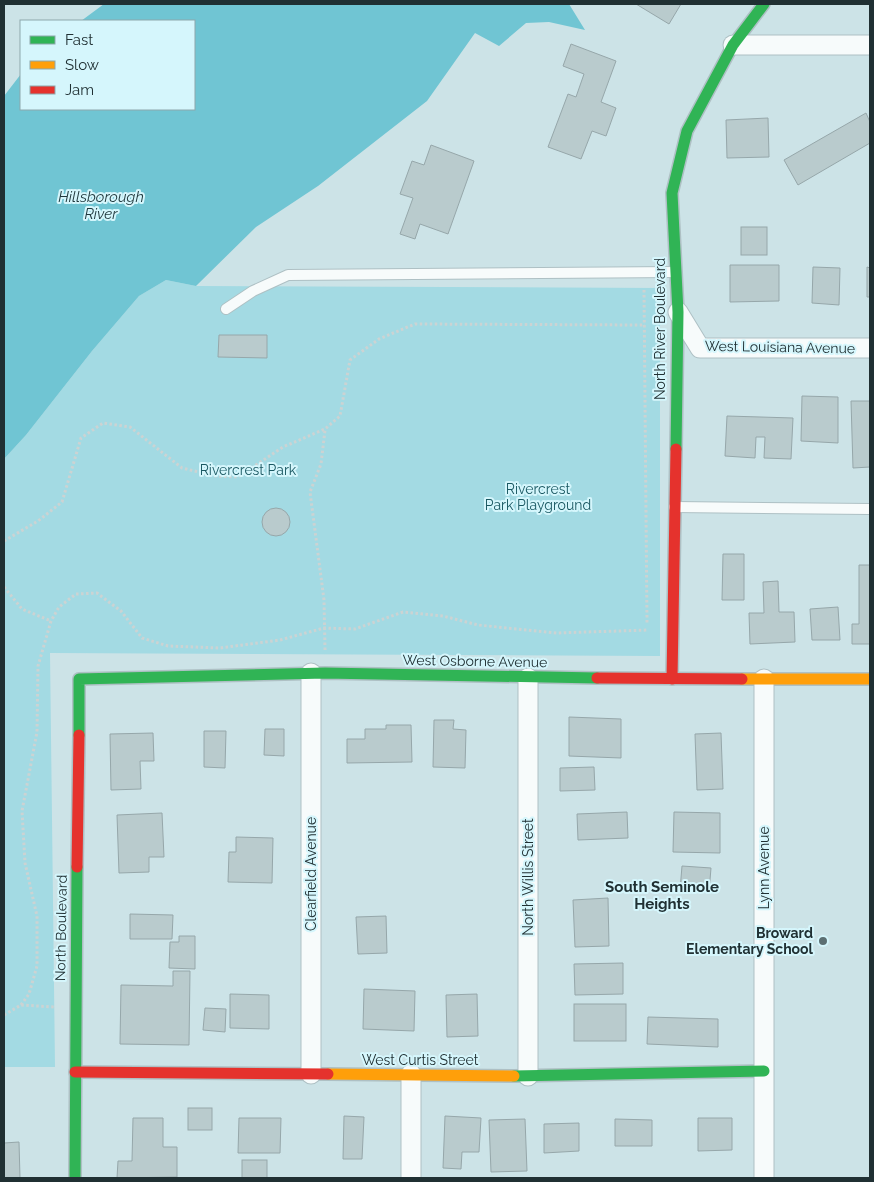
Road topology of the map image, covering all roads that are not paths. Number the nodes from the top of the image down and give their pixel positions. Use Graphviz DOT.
graph roads {
  1 [pos="764,4"];
  2 [pos="733,45"];
  3 [pos="870,46"];
  4 [pos="676,272"];
  5 [pos="226,309"];
  6 [pos="678,312"];
  7 [pos="870,348"];
  8 [pos="673,507"];
  9 [pos="870,508"];
  10 [pos="311,673"];
  11 [pos="528,678"];
  12 [pos="672,678"];
  13 [pos="764,678"];
  14 [pos="79,679"];
  15 [pos="870,679"];
  16 [pos="764,1071"];
  17 [pos="75,1072"];
  18 [pos="311,1074"];
  19 [pos="411,1074"];
  20 [pos="528,1076"];
  21 [pos="75,1178"];
  22 [pos="411,1178"];
  23 [pos="764,1178"];
  1 -- 2 [label="street, North River Boulevard"];
  2 -- 3 [label="street"];
  2 -- 4 [label="street, North River Boulevard"];
  4 -- 5 [label="lane"];
  4 -- 6 [label="street, North River Boulevard"];
  6 -- 7 [label="street, West Louisiana Avenue"];
  6 -- 8 [label="street, North River Boulevard"];
  8 -- 9 [label="lane"];
  8 -- 12 [label="street, North River Boulevard"];
  10 -- 11 [label="street, West Osborne Avenue"];
  10 -- 14 [label="street, West Osborne Avenue"];
  10 -- 18 [label="street, Clearfield Avenue"];
  11 -- 12 [label="street, West Osborne Avenue"];
  11 -- 20 [label="street, North Willis Street"];
  12 -- 13 [label="street, West Osborne Avenue"];
  13 -- 15 [label="street, West Osborne Avenue"];
  13 -- 16 [label="street, Lynn Avenue"];
  14 -- 17 [label="street, North Boulevard"];
  16 -- 20 [label="street, West Curtis Street"];
  16 -- 23 [label="street, Lynn Avenue"];
  17 -- 18 [label="street, West Curtis Street"];
  17 -- 21 [label="street, North Boulevard"];
  18 -- 19 [label="street, West Curtis Street"];
  19 -- 20 [label="street, West Curtis Street"];
  19 -- 22 [label="street"];
}
